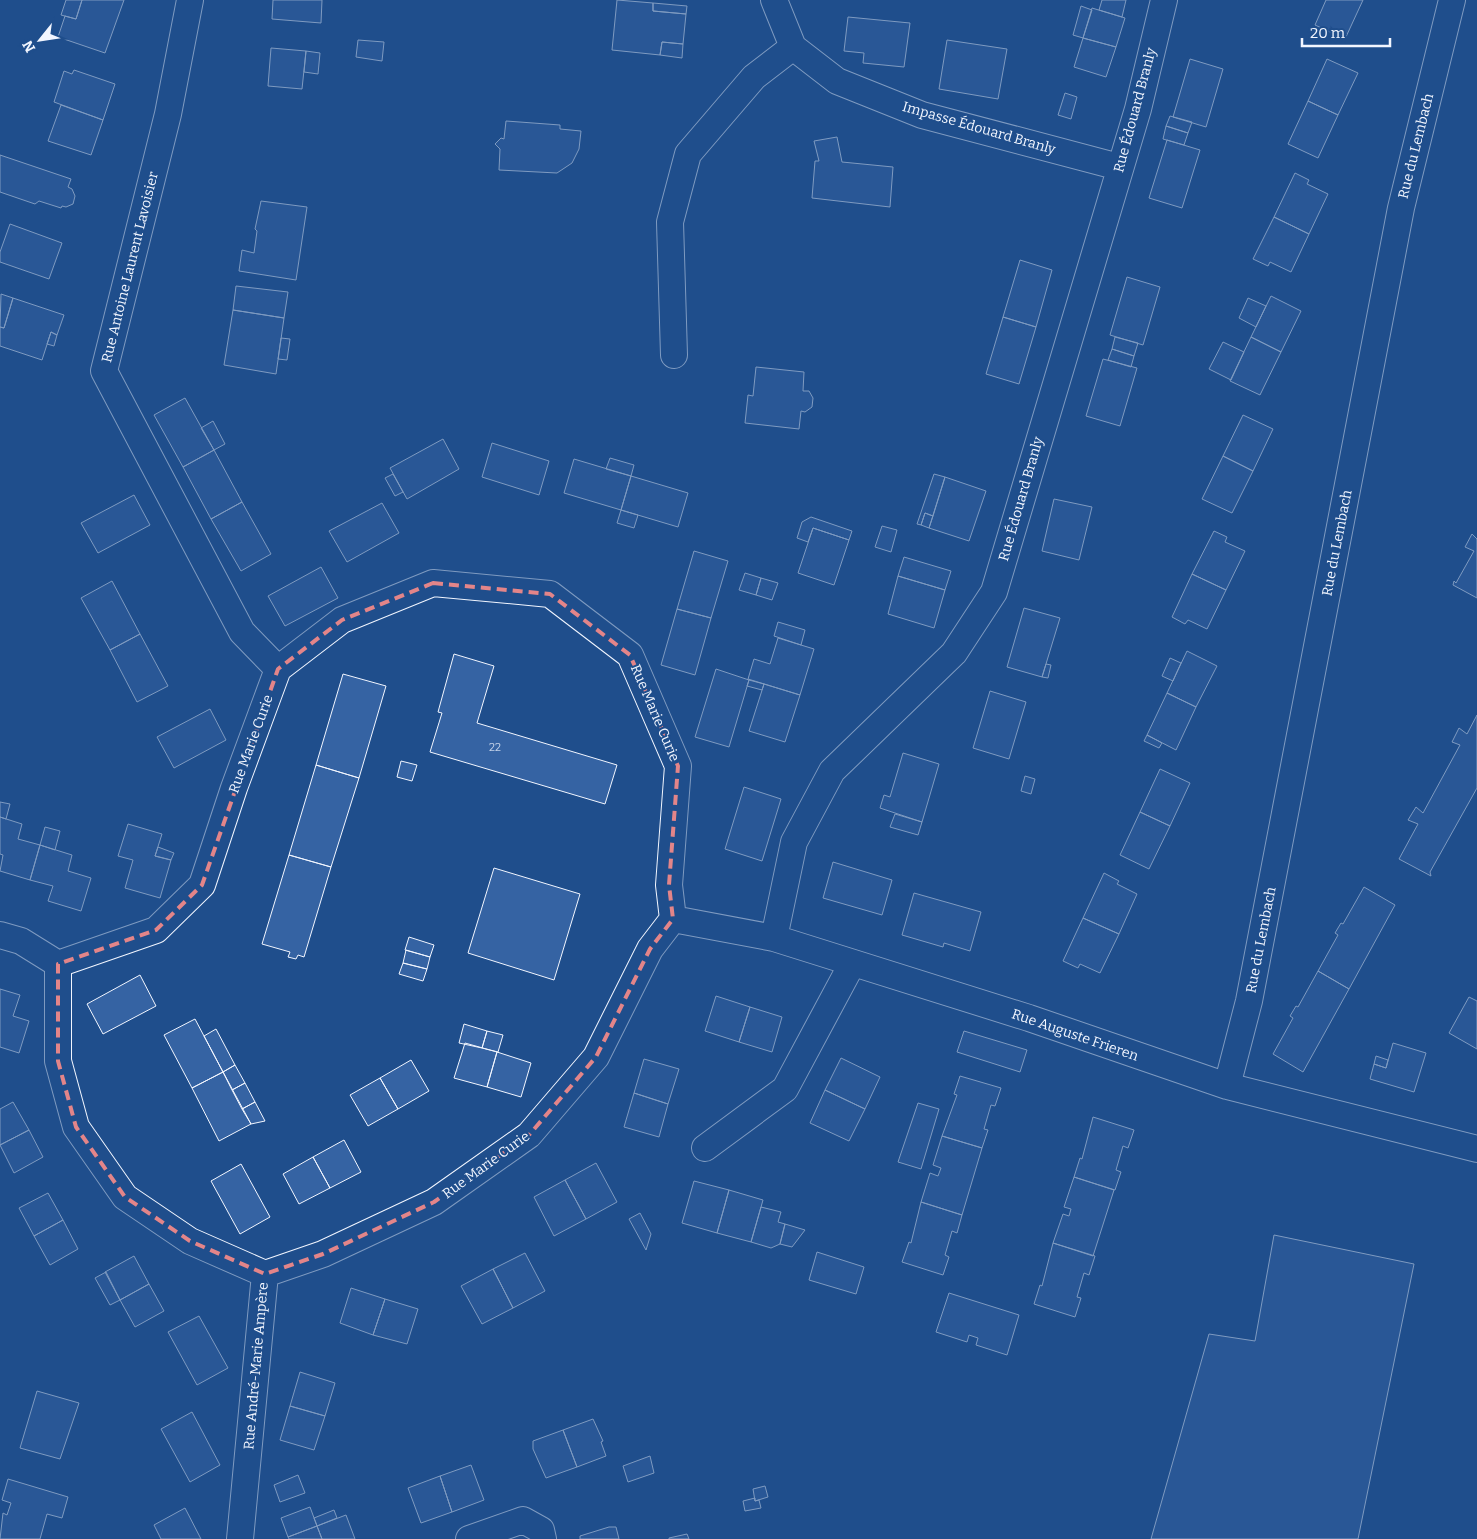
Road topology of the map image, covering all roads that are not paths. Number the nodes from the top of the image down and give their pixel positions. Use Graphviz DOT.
graph roads {
  1 [pos="190,0"];
  2 [pos="774,0"];
  3 [pos="1164,0"];
  4 [pos="1452,0"];
  5 [pos="793,47"];
  6 [pos="1119,167"];
  7 [pos="674,355"];
  8 [pos="278,669"];
  9 [pos="673,919"];
  10 [pos="0,935"];
  11 [pos="774,938"];
  12 [pos="58,964"];
  13 [pos="852,964"];
  14 [pos="1227,1086"];
  15 [pos="705,1148"];
  16 [pos="1477,1149"];
  17 [pos="265,1274"];
  18 [pos="240,1539"];
  19 [pos="469,1539"];
  20 [pos="543,1539"];
  1 -- 8 [label="street, Rue Antoine Laurent Lavoisier"];
  2 -- 5 [label="street, Impasse Édouard Branly"];
  3 -- 6 [label="street, Rue Édouard Branly"];
  4 -- 14 [label="street, Rue du Lembach"];
  5 -- 6 [label="street, Impasse Édouard Branly"];
  5 -- 7 [label="street"];
  6 -- 11 [label="street, Rue Édouard Branly"];
  8 -- 9 [label="street, Rue Marie Curie"];
  8 -- 12 [label="street, Rue Marie Curie"];
  9 -- 11 [label="street, Rue Auguste Frieren"];
  9 -- 17 [label="street, Rue Marie Curie"];
  10 -- 12 [label="street"];
  11 -- 13 [label="street, Rue Auguste Frieren"];
  12 -- 17 [label="street, Rue André-Marie Ampère"];
  13 -- 14 [label="street, Rue Auguste Frieren"];
  13 -- 15 [label="street"];
  14 -- 16 [label="street, Rue Auguste Frieren"];
  17 -- 18 [label="street, Rue André-Marie Ampère"];
  19 -- 20 [label="street"];
}
